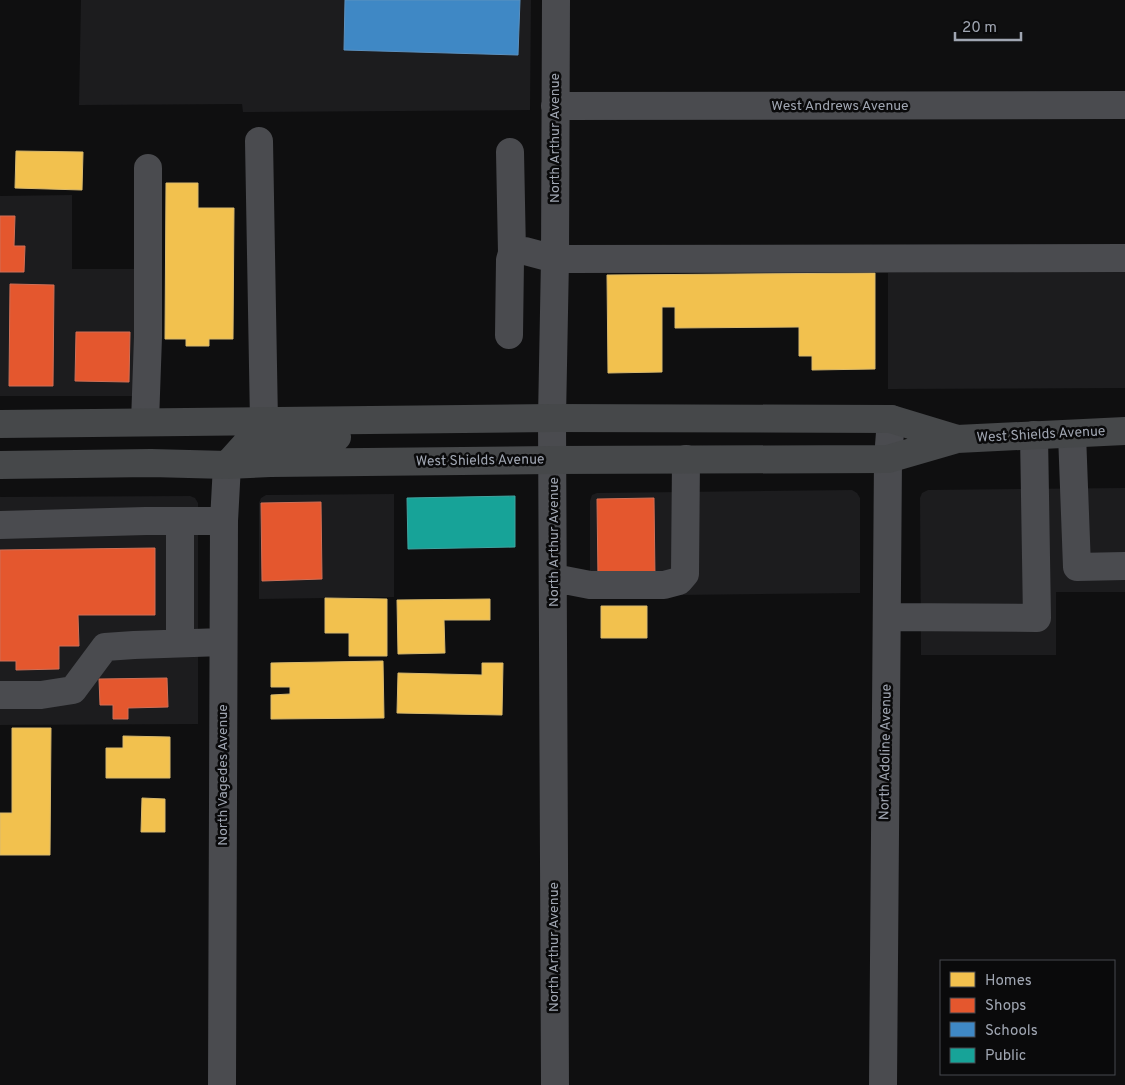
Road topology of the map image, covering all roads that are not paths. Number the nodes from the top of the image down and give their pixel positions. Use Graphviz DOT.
graph roads {
  1 [pos="556,0"];
  2 [pos="1125,105"];
  3 [pos="555,106"];
  4 [pos="259,141"];
  5 [pos="510,152"];
  6 [pos="148,168"];
  7 [pos="512,253"];
  8 [pos="1125,258"];
  9 [pos="555,259"];
  10 [pos="509,335"];
  11 [pos="552,418"];
  12 [pos="393,419"];
  13 [pos="891,419"];
  14 [pos="144,422"];
  15 [pos="264,422"];
  16 [pos="0,424"];
  17 [pos="1125,431"];
  18 [pos="1072,434"];
  19 [pos="1034,435"];
  20 [pos="957,439"];
  21 [pos="686,459"];
  22 [pos="888,459"];
  23 [pos="553,460"];
  24 [pos="227,465"];
  25 [pos="0,466"];
  26 [pos="180,521"];
  27 [pos="224,522"];
  28 [pos="0,525"];
  29 [pos="1125,566"];
  30 [pos="554,578"];
  31 [pos="887,616"];
  32 [pos="223,642"];
  33 [pos="180,643"];
  34 [pos="0,695"];
  35 [pos="222,1085"];
  36 [pos="555,1085"];
  37 [pos="883,1085"];
  1 -- 3 [label="street, North Arthur Avenue"];
  2 -- 3 [label="street, West Andrews Avenue"];
  3 -- 9 [label="street, North Arthur Avenue"];
  4 -- 15 [label="street"];
  5 -- 7 [label="street"];
  6 -- 14 [label="street"];
  7 -- 9 [label="street"];
  7 -- 10 [label="street"];
  8 -- 9 [label="street"];
  9 -- 11 [label="street, North Arthur Avenue"];
  11 -- 12 [label="main road, West Shields Avenue"];
  11 -- 13 [label="main road, West Shields Avenue"];
  11 -- 23 [label="street, North Arthur Avenue"];
  12 -- 15 [label="main road, West Shields Avenue"];
  12 -- 24 [label="main road"];
  13 -- 20 [label="main road, West Shields Avenue"];
  13 -- 22 [label="street, North Adoline Avenue"];
  14 -- 15 [label="main road, West Shields Avenue"];
  14 -- 16 [label="main road, West Shields Avenue"];
  17 -- 18 [label="main road, West Shields Avenue"];
  18 -- 19 [label="main road, West Shields Avenue"];
  18 -- 29 [label="street"];
  19 -- 20 [label="main road, West Shields Avenue"];
  19 -- 31 [label="street"];
  20 -- 22 [label="main road, West Shields Avenue"];
  21 -- 22 [label="main road, West Shields Avenue"];
  21 -- 23 [label="main road, West Shields Avenue"];
  21 -- 30 [label="street"];
  22 -- 31 [label="street, North Adoline Avenue"];
  23 -- 24 [label="main road, West Shields Avenue"];
  23 -- 30 [label="street, North Arthur Avenue"];
  24 -- 25 [label="main road, West Shields Avenue"];
  24 -- 27 [label="street, North Vagedes Avenue"];
  26 -- 27 [label="street"];
  26 -- 28 [label="street"];
  26 -- 33 [label="street"];
  27 -- 32 [label="street, North Vagedes Avenue"];
  30 -- 36 [label="street, North Arthur Avenue"];
  31 -- 37 [label="street, North Adoline Avenue"];
  32 -- 33 [label="street"];
  32 -- 35 [label="street, North Vagedes Avenue"];
  33 -- 34 [label="street"];
}
